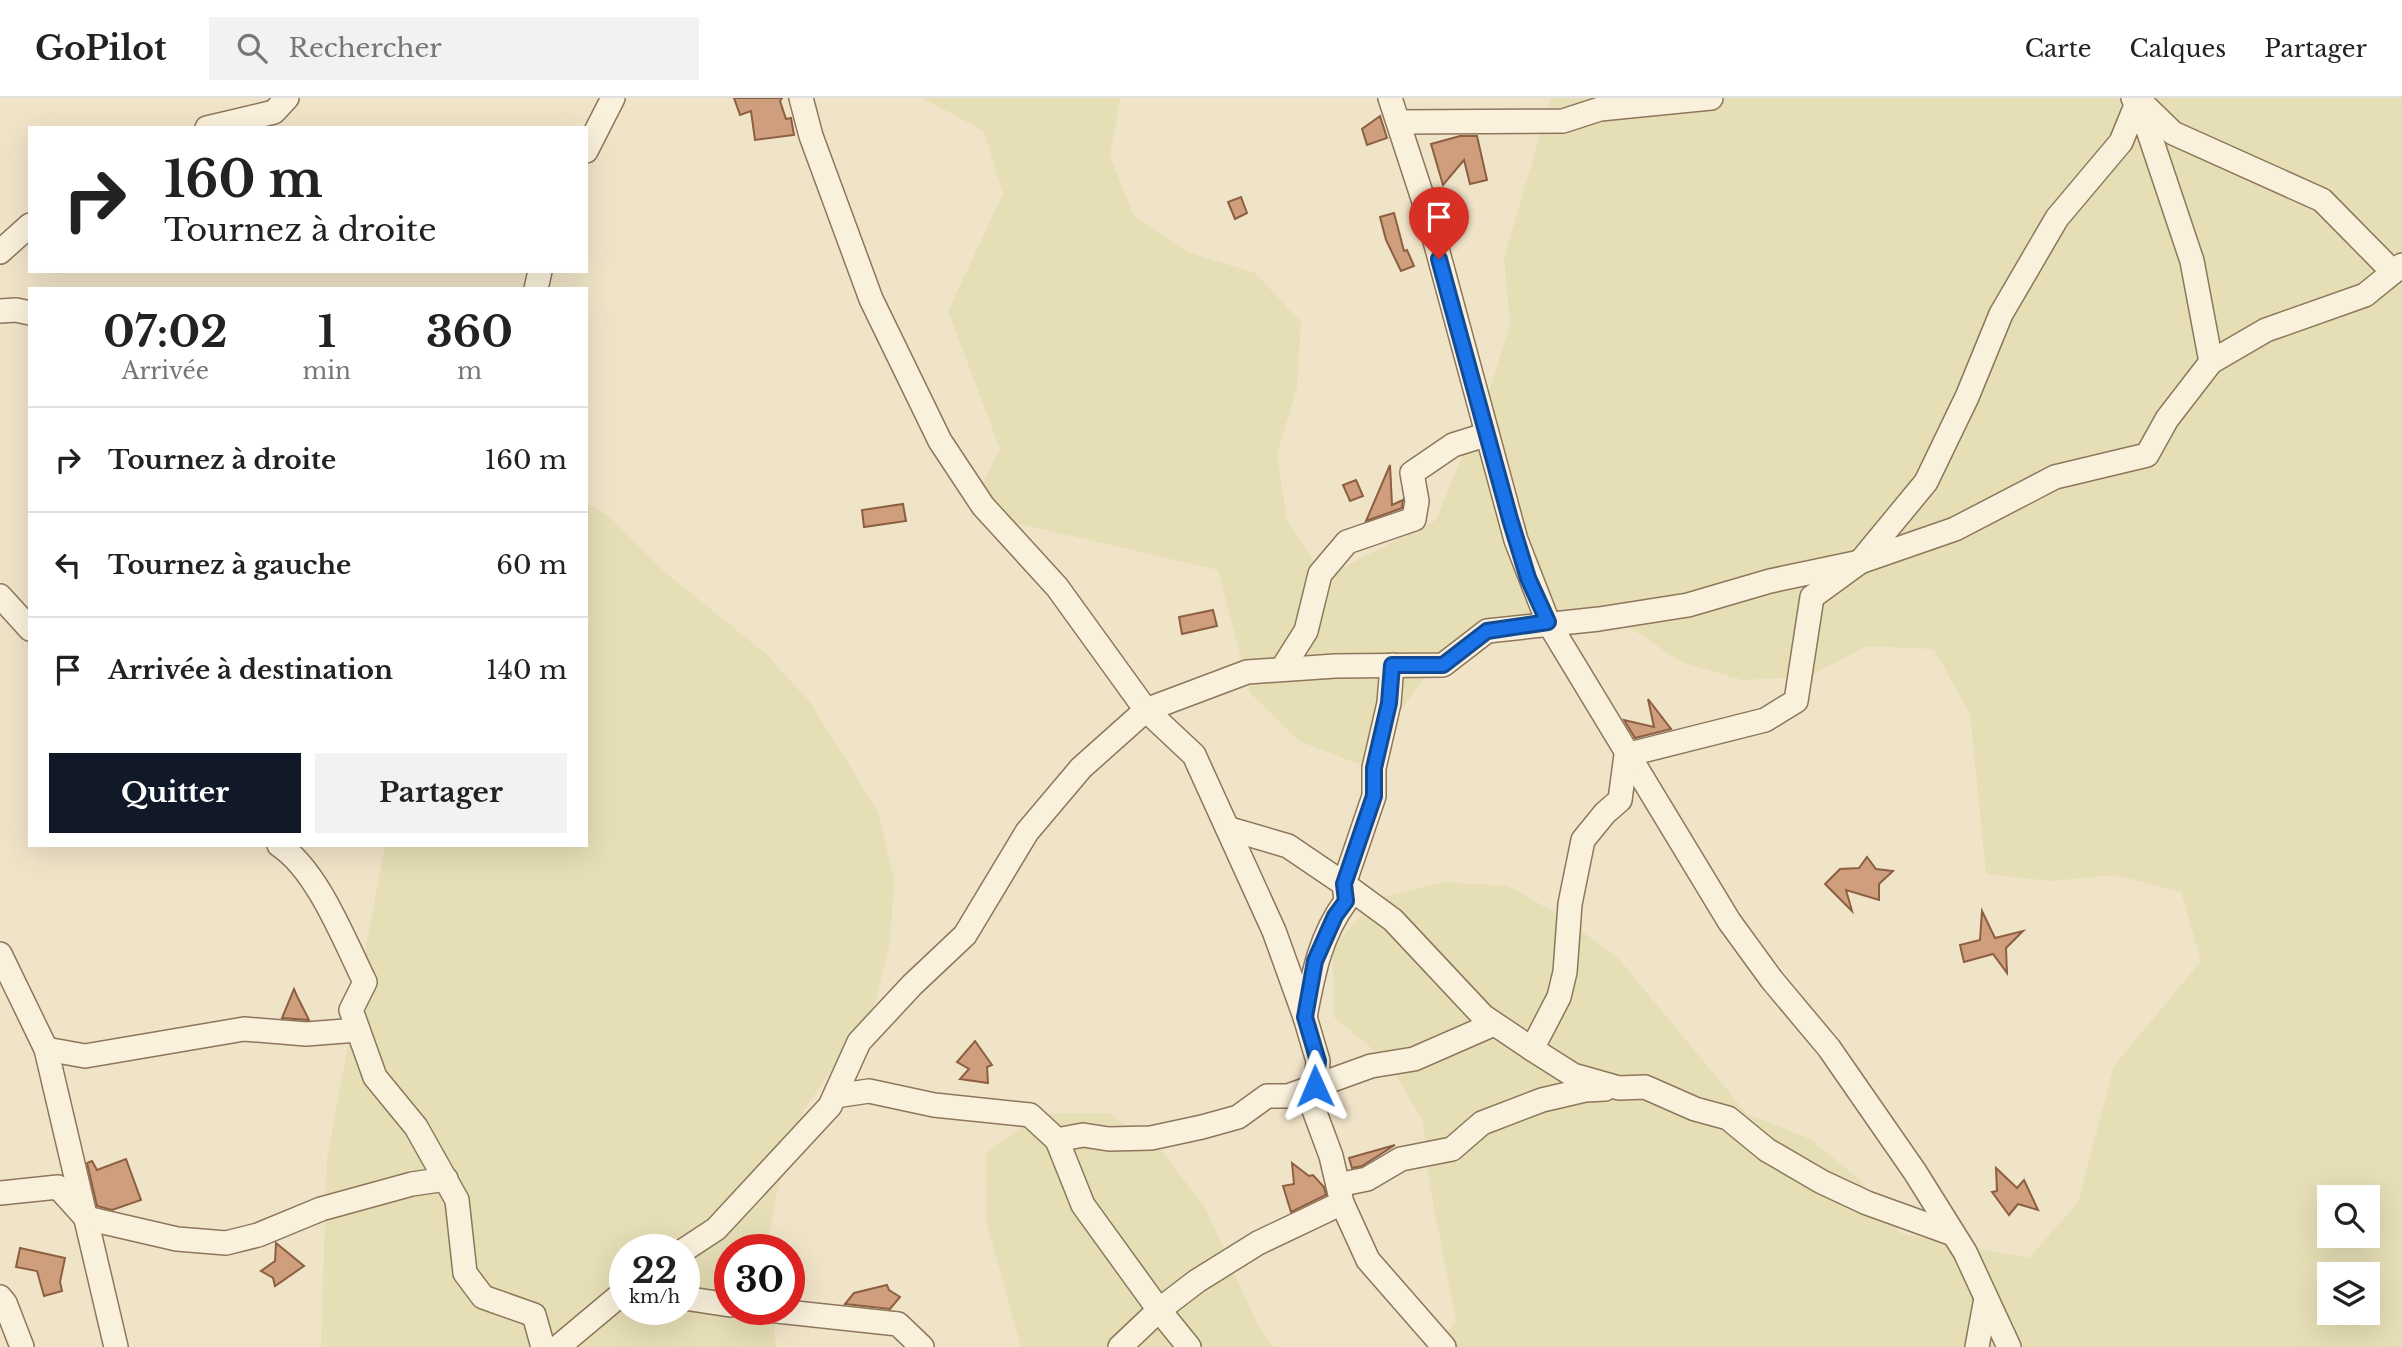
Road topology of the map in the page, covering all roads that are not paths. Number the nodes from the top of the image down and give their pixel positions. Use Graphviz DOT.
graph roads {
  1 [pos="287,98"];
  2 [pos="613,98"];
  3 [pos="801,98"];
  4 [pos="1390,98"];
  5 [pos="1712,98"];
  6 [pos="2137,98"];
  7 [pos="1399,122"];
  8 [pos="215,126"];
  9 [pos="588,147"];
  10 [pos="28,227"];
  11 [pos="0,252"];
  12 [pos="2398,269"];
  13 [pos="0,311"];
  14 [pos="28,313"];
  15 [pos="2211,362"];
  16 [pos="1485,435"];
  17 [pos="1860,562"];
  18 [pos="0,596"];
  19 [pos="1548,622"];
  20 [pos="28,627"];
  21 [pos="1392,665"];
  22 [pos="1282,669"];
  23 [pos="1146,710"];
  24 [pos="1626,755"];
  25 [pos="1230,829"];
  26 [pos="282,847"];
  27 [pos="1344,884"];
  28 [pos="0,954"];
  29 [pos="1305,1017"];
  30 [pos="1494,1024"];
  31 [pos="358,1030"];
  32 [pos="46,1049"];
  33 [pos="1532,1049"];
  34 [pos="1315,1086"];
  35 [pos="1619,1088"];
  36 [pos="835,1096"];
  37 [pos="1057,1140"];
  38 [pos="446,1180"];
  39 [pos="0,1193"];
  40 [pos="1340,1194"];
  41 [pos="86,1217"];
  42 [pos="1953,1234"];
  43 [pos="700,1240"];
  44 [pos="0,1297"];
  45 [pos="1986,1298"];
  46 [pos="609,1304"];
  47 [pos="1159,1310"];
  48 [pos="805,1314"];
  49 [pos="22,1347"];
  50 [pos="116,1347"];
  51 [pos="544,1347"];
  52 [pos="558,1347"];
  53 [pos="922,1347"];
  54 [pos="1120,1347"];
  55 [pos="1189,1347"];
  56 [pos="1444,1347"];
  57 [pos="1977,1347"];
  58 [pos="2009,1347"];
  1 -- 8 [label="street"];
  2 -- 9 [label="street"];
  3 -- 23 [label="street"];
  4 -- 7 [label="street"];
  5 -- 7 [label="street"];
  6 -- 12 [label="street"];
  6 -- 15 [label="street"];
  6 -- 17 [label="street"];
  7 -- 16 [label="street"];
  10 -- 11 [label="street"];
  12 -- 15 [label="street"];
  13 -- 14 [label="street"];
  15 -- 17 [label="street"];
  16 -- 19 [label="street"];
  16 -- 22 [label="street"];
  17 -- 19 [label="street"];
  17 -- 24 [label="street"];
  18 -- 20 [label="street"];
  19 -- 21 [label="street"];
  19 -- 24 [label="street"];
  21 -- 22 [label="street"];
  21 -- 27 [label="street"];
  22 -- 23 [label="street"];
  23 -- 25 [label="street"];
  23 -- 36 [label="street"];
  24 -- 33 [label="street"];
  24 -- 42 [label="street"];
  25 -- 27 [label="street"];
  25 -- 29 [label="street"];
  26 -- 31 [label="street"];
  27 -- 29 [label="street"];
  27 -- 30 [label="street"];
  28 -- 32 [label="street"];
  29 -- 34 [label="street"];
  30 -- 33 [label="street"];
  30 -- 34 [label="street"];
  31 -- 32 [label="street"];
  31 -- 38 [label="street"];
  32 -- 41 [label="street"];
  33 -- 35 [label="street"];
  34 -- 37 [label="street"];
  34 -- 40 [label="street"];
  35 -- 40 [label="street"];
  35 -- 42 [label="street"];
  36 -- 37 [label="street"];
  36 -- 43 [label="street"];
  37 -- 47 [label="street"];
  38 -- 41 [label="street"];
  38 -- 51 [label="street"];
  39 -- 41 [label="street"];
  40 -- 47 [label="street"];
  40 -- 56 [label="street"];
  41 -- 50 [label="street"];
  42 -- 45 [label="street"];
  44 -- 49 [label="street"];
  45 -- 57 [label="street"];
  45 -- 58 [label="street"];
  46 -- 52 [label="street"];
  47 -- 54 [label="street"];
  47 -- 55 [label="street"];
  48 -- 53 [label="street"];
}
